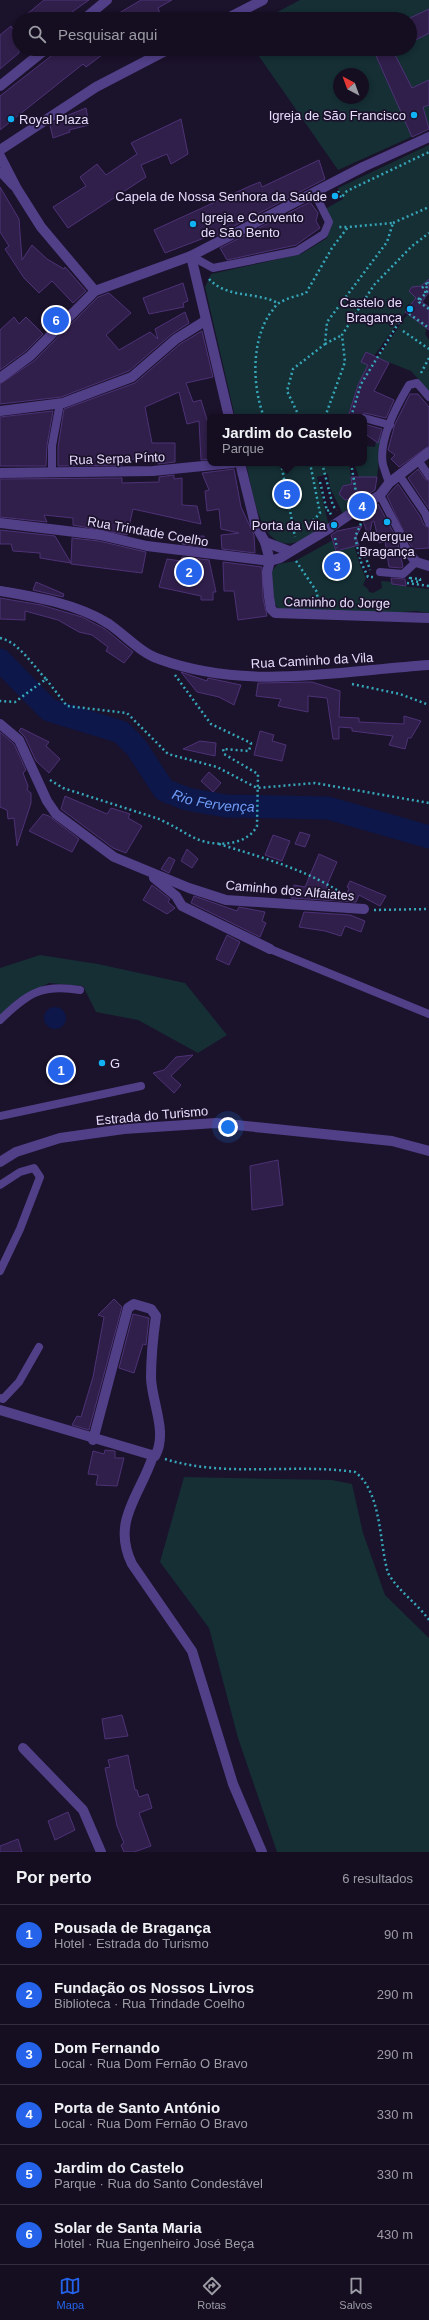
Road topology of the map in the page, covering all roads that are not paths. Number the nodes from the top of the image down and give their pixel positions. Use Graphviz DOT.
graph roads {
  1 [pos="108,0"];
  2 [pos="262,0"];
  3 [pos="93,12"];
  4 [pos="239,12"];
  5 [pos="37,56"];
  6 [pos="155,56"];
  7 [pos="0,86"];
  8 [pos="429,137"];
  9 [pos="0,150"];
  10 [pos="0,156"];
  11 [pos="0,172"];
  12 [pos="17,189"];
  13 [pos="314,192"];
  14 [pos="191,256"];
  15 [pos="95,291"];
  16 [pos="206,321"];
  17 [pos="0,378"];
  18 [pos="429,397"];
  19 [pos="60,403"];
  20 [pos="0,411"];
  21 [pos="228,414"];
  22 [pos="367,419"];
  23 [pos="390,425"];
  24 [pos="429,452"];
  25 [pos="418,460"];
  26 [pos="207,466"];
  27 [pos="241,466"];
  28 [pos="52,472"];
  29 [pos="0,473"];
  30 [pos="399,475"];
  31 [pos="429,476"];
  32 [pos="389,483"];
  33 [pos="380,495"];
  34 [pos="0,523"];
  35 [pos="429,523"];
  36 [pos="265,542"];
  37 [pos="405,548"];
  38 [pos="293,550"];
  39 [pos="270,561"];
  40 [pos="416,562"];
  41 [pos="429,566"];
  42 [pos="380,575"];
  43 [pos="0,591"];
  44 [pos="429,618"];
  45 [pos="429,665"];
  46 [pos="0,724"];
  47 [pos="147,871"];
  48 [pos="364,909"];
  49 [pos="270,949"];
  50 [pos="80,990"];
  51 [pos="429,1014"];
  52 [pos="0,1020"];
  53 [pos="141,1086"];
  54 [pos="0,1116"];
  55 [pos="429,1151"];
  56 [pos="0,1162"];
  57 [pos="0,1185"];
  58 [pos="0,1271"];
  59 [pos="39,1347"];
  60 [pos="0,1398"];
  61 [pos="0,1410"];
  62 [pos="93,1440"];
  63 [pos="154,1456"];
  64 [pos="23,1748"];
  65 [pos="101,1852"];
  66 [pos="262,1852"];
  1 -- 3 [label="street"];
  2 -- 4 [label="street"];
  5 -- 7 [label="street"];
  6 -- 9 [label="street"];
  8 -- 13 [label="street"];
  10 -- 12 [label="street"];
  11 -- 12 [label="lane"];
  12 -- 15 [label="street"];
  13 -- 14 [label="street"];
  13 -- 14 [label="lane"];
  14 -- 15 [label="street"];
  14 -- 16 [label="street"];
  15 -- 17 [label="street"];
  16 -- 19 [label="street"];
  16 -- 21 [label="street"];
  18 -- 23 [label="lane"];
  19 -- 20 [label="street"];
  19 -- 28 [label="lane"];
  22 -- 23 [label="lane"];
  23 -- 32 [label="lane"];
  24 -- 25 [label="street"];
  25 -- 30 [label="street"];
  25 -- 31 [label="lane"];
  26 -- 28 [label="street, Rua Serpa Pínto"];
  27 -- 36 [label="street"];
  28 -- 29 [label="street, Rua Serpa Pínto"];
  30 -- 32 [label="street"];
  30 -- 35 [label="lane"];
  32 -- 33 [label="street"];
  33 -- 37 [label="lane"];
  33 -- 38 [label="street"];
  34 -- 39 [label="street, Rua Trindade Coelho"];
  36 -- 38 [label="street"];
  36 -- 39 [label="street"];
  37 -- 40 [label="street"];
  38 -- 39 [label="street"];
  39 -- 44 [label="street, Caminho do Jorge"];
  40 -- 41 [label="street"];
  40 -- 42 [label="lane"];
  43 -- 45 [label="street, Rua Caminho da Vila"];
  46 -- 47 [label="street, Caminho dos Alfaiates"];
  47 -- 48 [label="street, Caminho dos Alfaiates"];
  47 -- 49 [label="street"];
  49 -- 51 [label="lane"];
  50 -- 52 [label="lane"];
  53 -- 54 [label="lane"];
  55 -- 56 [label="street, Estrada do Turismo"];
  57 -- 58 [label="lane"];
  59 -- 60 [label="lane"];
  61 -- 62 [label="street"];
  62 -- 63 [label="street"];
  62 -- 63 [label="street"];
  63 -- 66 [label="street"];
  64 -- 65 [label="street"];
}
